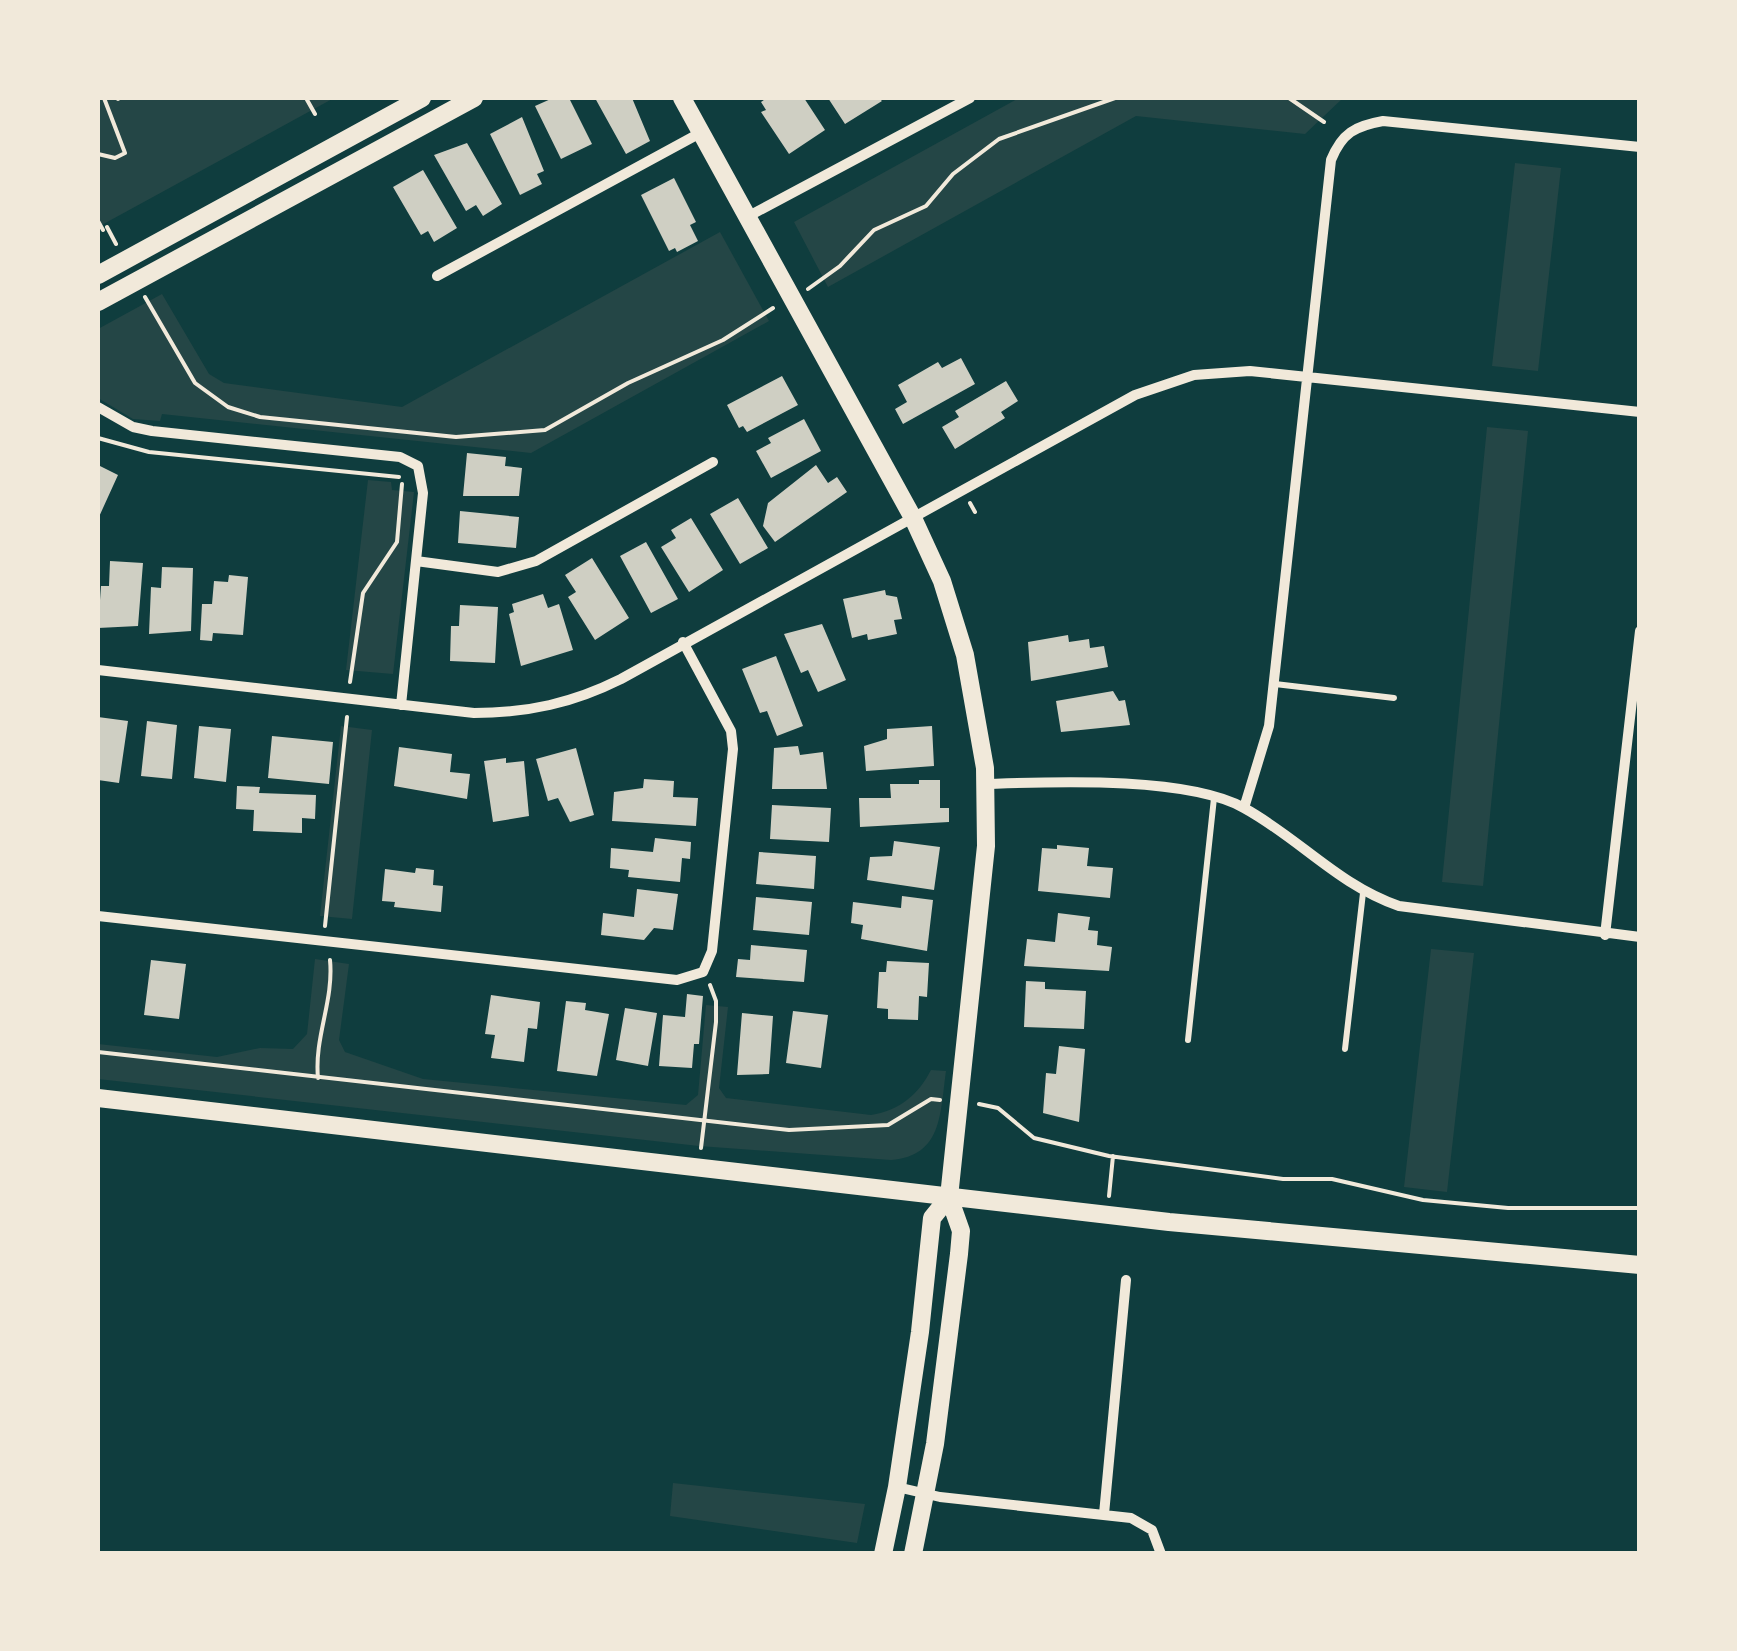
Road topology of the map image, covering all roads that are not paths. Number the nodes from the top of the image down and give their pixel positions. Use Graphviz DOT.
graph roads {
  1 [pos="422,98"];
  2 [pos="474,98"];
  3 [pos="682,98"];
  4 [pos="970,98"];
  5 [pos="702,132"];
  6 [pos="1640,147"];
  7 [pos="748,217"];
  8 [pos="98,275"];
  9 [pos="438,276"];
  10 [pos="98,302"];
  11 [pos="1306,374"];
  12 [pos="98,407"];
  13 [pos="1640,412"];
  14 [pos="713,462"];
  15 [pos="913,518"];
  16 [pos="416,561"];
  17 [pos="1640,631"];
  18 [pos="682,642"];
  19 [pos="98,670"];
  20 [pos="1273,684"];
  21 [pos="1394,698"];
  22 [pos="401,705"];
  23 [pos="986,784"];
  24 [pos="1214,796"];
  25 [pos="1244,808"];
  26 [pos="1363,894"];
  27 [pos="98,916"];
  28 [pos="1605,935"];
  29 [pos="1640,938"];
  30 [pos="1188,1040"];
  31 [pos="1345,1049"];
  32 [pos="98,1098"];
  33 [pos="949,1197"];
  34 [pos="1640,1265"];
  35 [pos="1126,1280"];
  36 [pos="898,1487"];
  37 [pos="925,1494"];
  38 [pos="1104,1514"];
  39 [pos="882,1554"];
  40 [pos="913,1554"];
  41 [pos="1160,1554"];
  1 -- 8 [label="street"];
  2 -- 10 [label="street"];
  3 -- 5 [label="street"];
  4 -- 7 [label="street"];
  5 -- 7 [label="street"];
  5 -- 9 [label="street"];
  6 -- 11 [label="street"];
  7 -- 15 [label="street"];
  11 -- 13 [label="street"];
  11 -- 15 [label="street"];
  11 -- 20 [label="street"];
  12 -- 16 [label="street"];
  14 -- 16 [label="street"];
  15 -- 18 [label="street"];
  15 -- 23 [label="street"];
  16 -- 22 [label="street"];
  17 -- 28 [label="street"];
  18 -- 22 [label="street"];
  18 -- 27 [label="street"];
  19 -- 22 [label="street"];
  20 -- 21 [label="lane"];
  20 -- 25 [label="street"];
  23 -- 24 [label="street"];
  23 -- 33 [label="street"];
  24 -- 25 [label="street"];
  24 -- 30 [label="lane"];
  25 -- 26 [label="street"];
  26 -- 28 [label="street"];
  26 -- 31 [label="lane"];
  28 -- 29 [label="street"];
  32 -- 33 [label="street"];
  33 -- 34 [label="street"];
  33 -- 36 [label="street"];
  33 -- 37 [label="street"];
  35 -- 38 [label="street"];
  36 -- 37 [label="street"];
  36 -- 39 [label="street"];
  37 -- 38 [label="street"];
  37 -- 40 [label="street"];
  38 -- 41 [label="street"];
}
